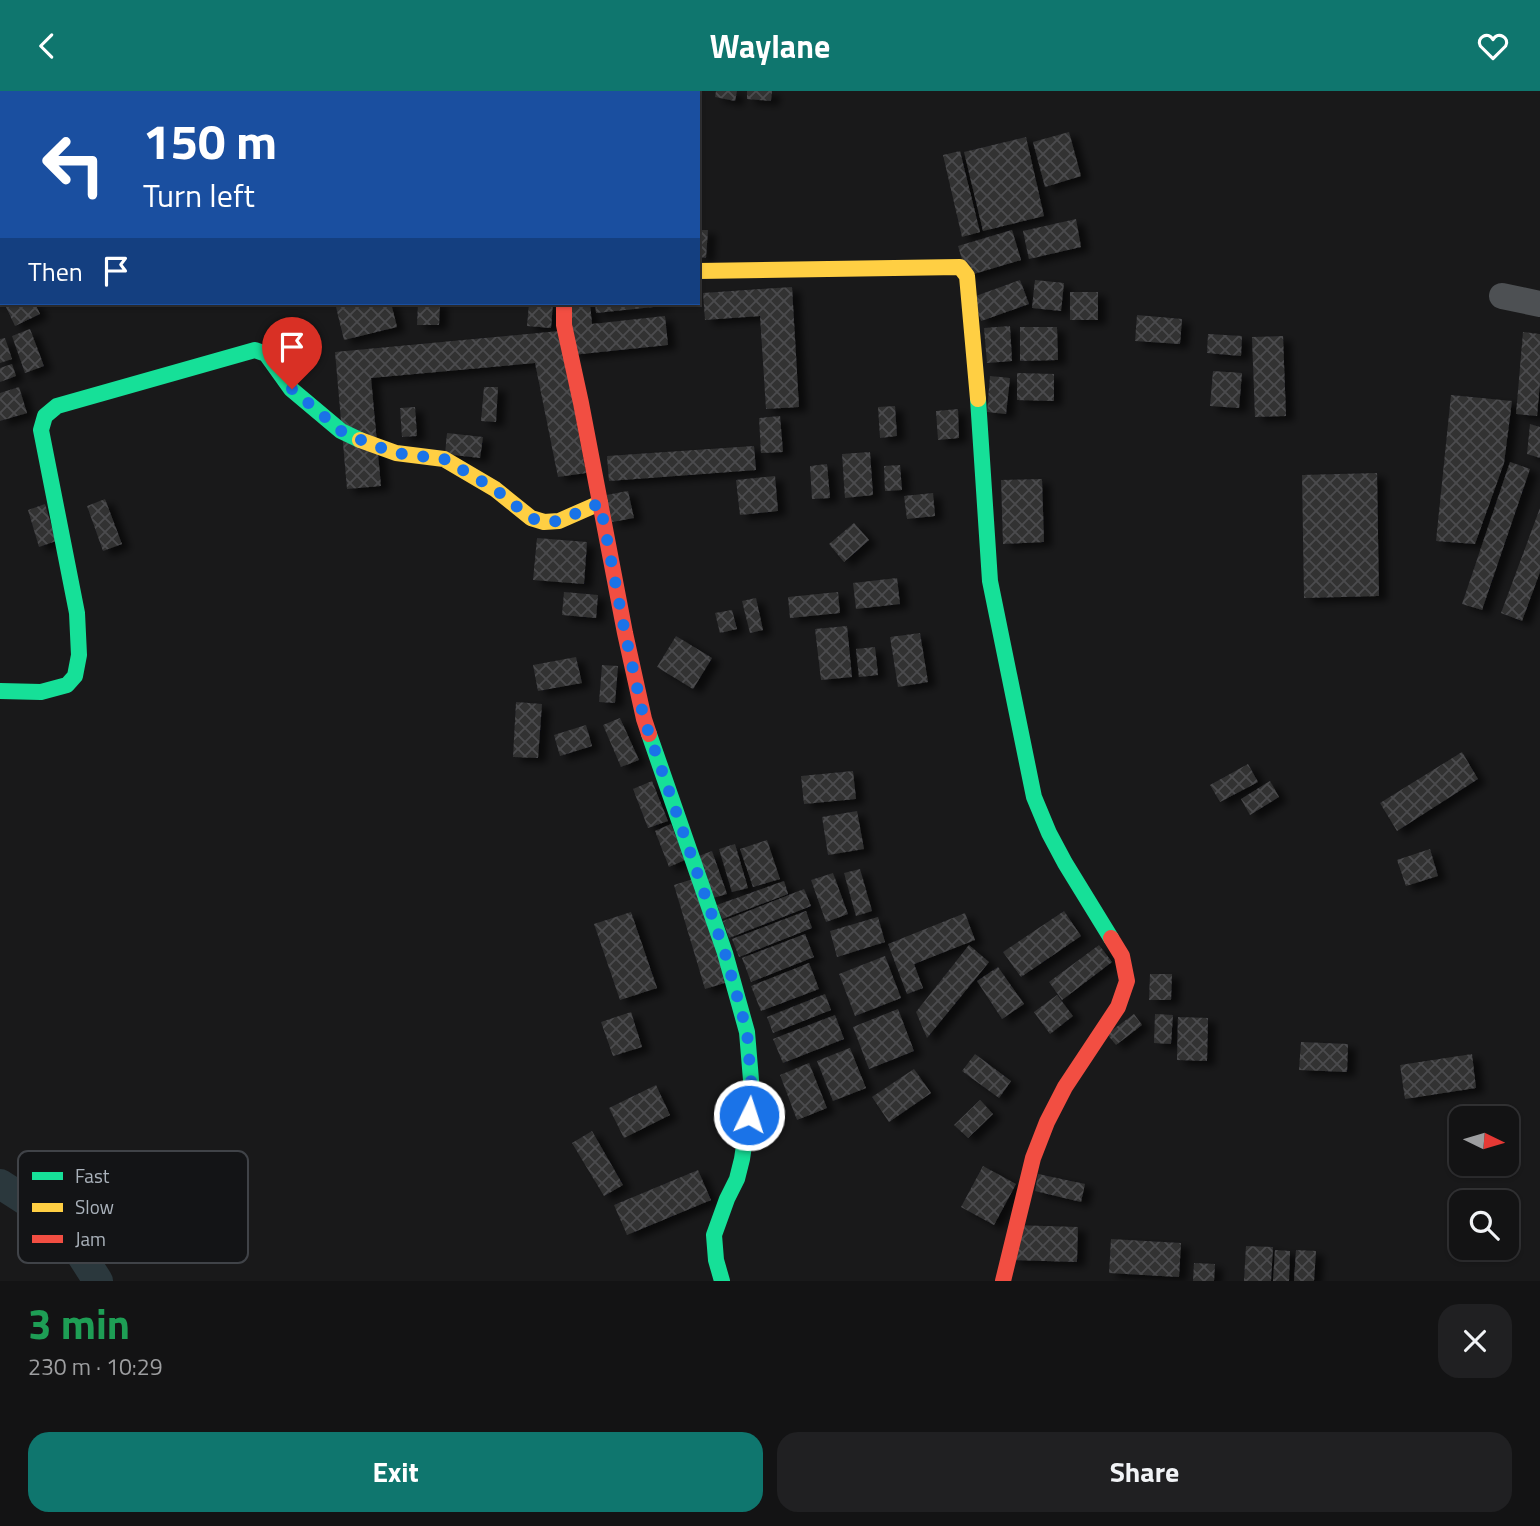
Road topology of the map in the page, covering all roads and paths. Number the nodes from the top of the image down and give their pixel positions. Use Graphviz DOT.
graph roads {
  1 [pos="700,271"];
  2 [pos="1502,296"];
  3 [pos="1540,304"];
  4 [pos="565,305"];
  5 [pos="600,503"];
  6 [pos="0,691"];
  7 [pos="722,1281"];
  8 [pos="1003,1281"];
  1 -- 8 [label="street"];
  2 -- 3 [label="street"];
  4 -- 5 [label="street"];
  5 -- 6 [label="street"];
  5 -- 7 [label="street"];
}
